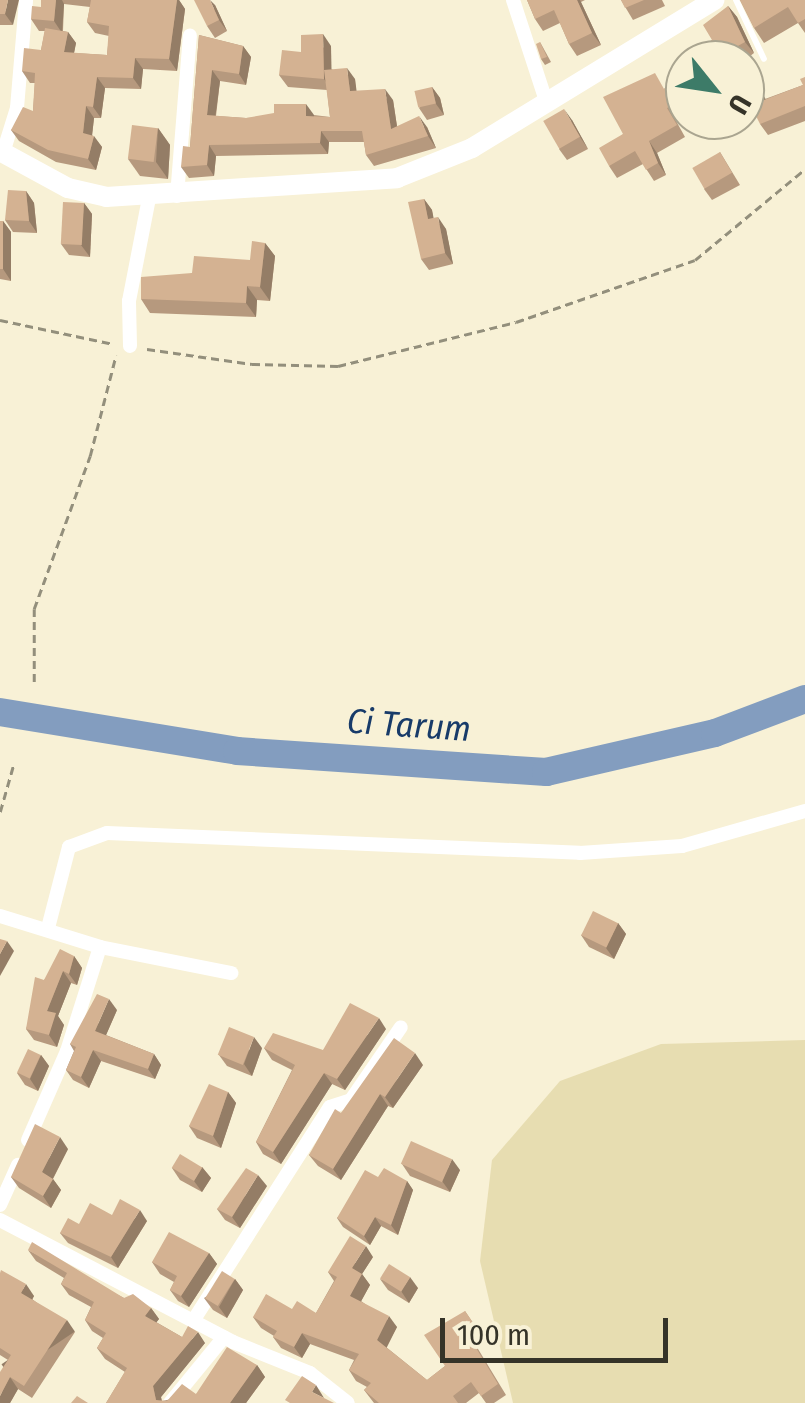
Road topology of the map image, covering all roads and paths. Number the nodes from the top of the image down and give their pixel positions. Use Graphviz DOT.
graph roads {
  1 [pos="26,0"];
  2 [pos="513,0"];
  3 [pos="714,0"];
  4 [pos="736,0"];
  5 [pos="190,36"];
  6 [pos="755,40"];
  7 [pos="547,104"];
  8 [pos="2,152"];
  9 [pos="805,169"];
  10 [pos="177,196"];
  11 [pos="149,198"];
  12 [pos="0,320"];
  13 [pos="130,346"];
  14 [pos="34,682"];
  15 [pos="14,763"];
  16 [pos="805,811"];
  17 [pos="0,812"];
  18 [pos="0,916"];
  19 [pos="48,928"];
  20 [pos="100,948"];
  21 [pos="230,973"];
  22 [pos="401,1027"];
  23 [pos="0,1205"];
  24 [pos="0,1220"];
  25 [pos="193,1321"];
  26 [pos="224,1337"];
  27 [pos="170,1403"];
  28 [pos="348,1403"];
  1 -- 8 [label="street"];
  2 -- 7 [label="street"];
  3 -- 7 [label="main road"];
  4 -- 6 [label="lane"];
  5 -- 10 [label="street"];
  7 -- 10 [label="main road"];
  8 -- 11 [label="main road"];
  9 -- 13 [label="path"];
  10 -- 11 [label="main road"];
  11 -- 13 [label="street"];
  12 -- 14 [label="path"];
  15 -- 17 [label="path"];
  16 -- 19 [label="street"];
  18 -- 19 [label="street"];
  19 -- 20 [label="street"];
  20 -- 21 [label="street"];
  20 -- 23 [label="street"];
  22 -- 25 [label="street"];
  24 -- 25 [label="street"];
  25 -- 26 [label="street"];
  26 -- 27 [label="street"];
  26 -- 28 [label="street"];
}
